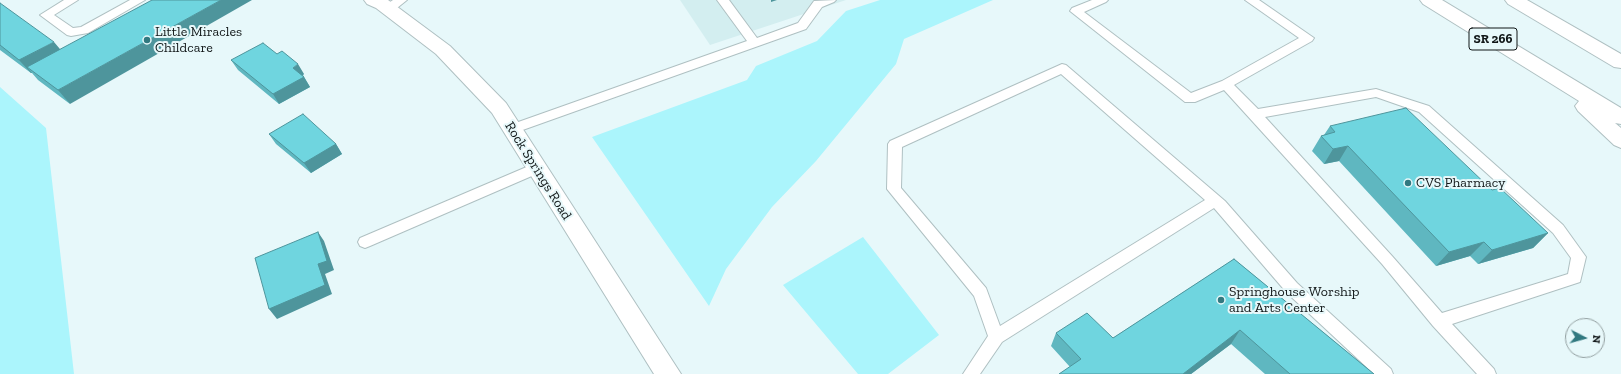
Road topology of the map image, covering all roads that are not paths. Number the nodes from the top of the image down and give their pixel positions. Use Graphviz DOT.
graph roads {
  1 [pos="72,0"];
  2 [pos="139,0"];
  3 [pos="722,0"];
  4 [pos="830,0"];
  5 [pos="1102,0"];
  6 [pos="1251,0"];
  7 [pos="1429,0"];
  8 [pos="1514,0"];
  9 [pos="387,3"];
  10 [pos="754,43"];
  11 [pos="1621,62"];
  12 [pos="1557,78"];
  13 [pos="1226,84"];
  14 [pos="1255,114"];
  15 [pos="1621,117"];
  16 [pos="512,129"];
  17 [pos="1621,140"];
  18 [pos="536,168"];
  19 [pos="1215,201"];
  20 [pos="365,242"];
  21 [pos="1440,321"];
  22 [pos="996,337"];
  23 [pos="668,374"];
  24 [pos="971,374"];
  25 [pos="1385,374"];
  26 [pos="1488,374"];
  1 -- 2 [label="lane"];
  3 -- 10 [label="lane"];
  4 -- 10 [label="lane"];
  5 -- 13 [label="lane"];
  6 -- 13 [label="lane"];
  7 -- 12 [label="street, SR 266"];
  8 -- 11 [label="street"];
  9 -- 16 [label="street, Rock Springs Road"];
  10 -- 16 [label="lane"];
  12 -- 15 [label="street, SR 266"];
  12 -- 17 [label="street"];
  13 -- 14 [label="lane"];
  14 -- 21 [label="lane"];
  14 -- 21 [label="lane"];
  16 -- 18 [label="street, Rock Springs Road"];
  18 -- 20 [label="lane"];
  18 -- 23 [label="street, Rock Springs Road"];
  19 -- 22 [label="lane"];
  19 -- 22 [label="lane"];
  19 -- 25 [label="lane"];
  21 -- 26 [label="lane"];
  22 -- 24 [label="lane"];
}
